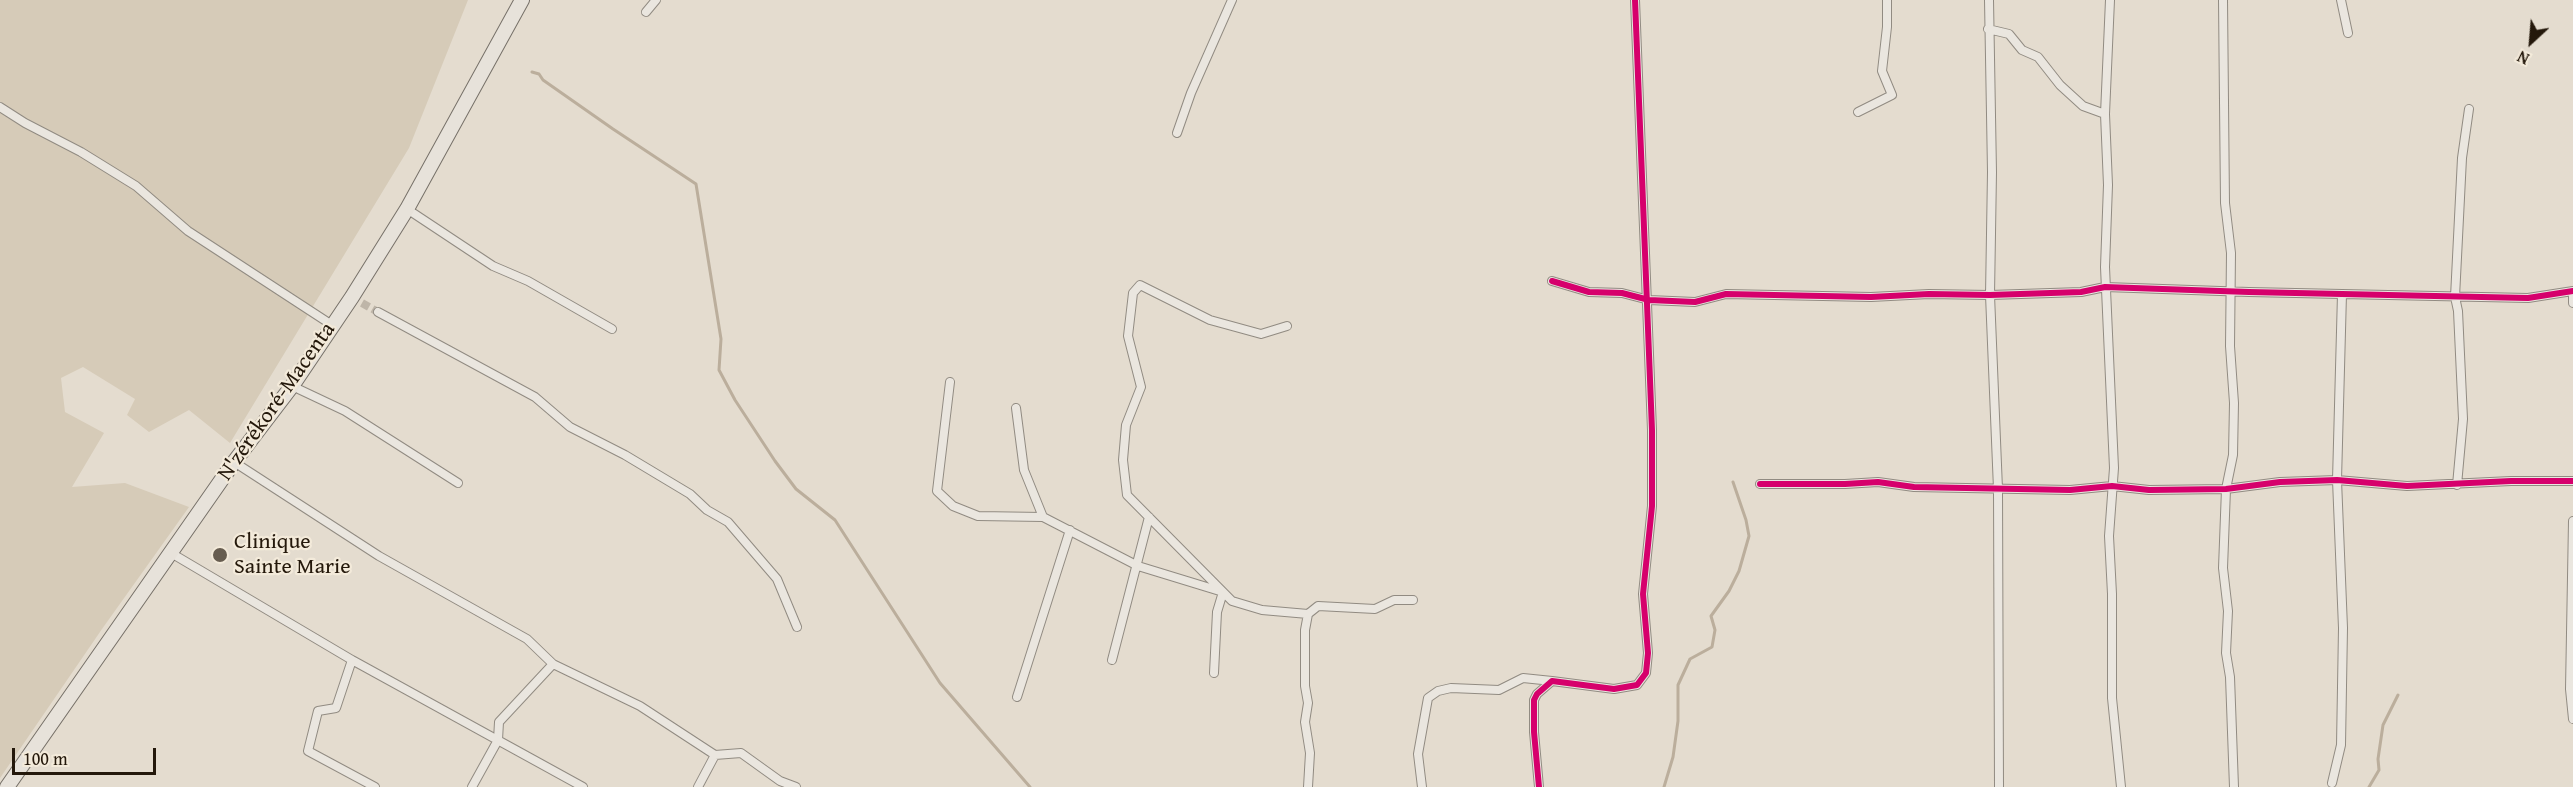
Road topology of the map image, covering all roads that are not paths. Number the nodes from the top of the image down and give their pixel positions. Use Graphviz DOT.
graph roads {
  1 [pos="522,0"];
  2 [pos="656,0"];
  3 [pos="1232,0"];
  4 [pos="1635,0"];
  5 [pos="1887,0"];
  6 [pos="1989,0"];
  7 [pos="2110,0"];
  8 [pos="2223,0"];
  9 [pos="2341,0"];
  10 [pos="646,12"];
  11 [pos="1988,29"];
  12 [pos="2348,33"];
  13 [pos="0,107"];
  14 [pos="2469,109"];
  15 [pos="1858,112"];
  16 [pos="2105,114"];
  17 [pos="1177,133"];
  18 [pos="406,208"];
  19 [pos="1552,280"];
  20 [pos="2106,287"];
  21 [pos="2573,291"];
  22 [pos="2232,292"];
  23 [pos="2342,294"];
  24 [pos="1990,295"];
  25 [pos="2456,297"];
  26 [pos="1649,300"];
  27 [pos="2573,303"];
  28 [pos="378,312"];
  29 [pos="332,325"];
  30 [pos="1287,326"];
  31 [pos="612,329"];
  32 [pos="950,382"];
  33 [pos="292,386"];
  34 [pos="1016,408"];
  35 [pos="234,462"];
  36 [pos="2337,480"];
  37 [pos="2573,481"];
  38 [pos="458,483"];
  39 [pos="1760,484"];
  40 [pos="2457,485"];
  41 [pos="2112,486"];
  42 [pos="1998,489"];
  43 [pos="2226,489"];
  44 [pos="1043,517"];
  45 [pos="1149,517"];
  46 [pos="2573,521"];
  47 [pos="1070,530"];
  48 [pos="171,553"];
  49 [pos="1138,566"];
  50 [pos="1223,592"];
  51 [pos="1413,600"];
  52 [pos="1308,614"];
  53 [pos="797,627"];
  54 [pos="352,660"];
  55 [pos="1112,660"];
  56 [pos="553,664"];
  57 [pos="1214,674"];
  58 [pos="1552,681"];
  59 [pos="1017,697"];
  60 [pos="2573,719"];
  61 [pos="498,740"];
  62 [pos="715,755"];
  63 [pos="2332,783"];
  64 [pos="7,787"];
  65 [pos="375,787"];
  66 [pos="472,787"];
  67 [pos="583,787"];
  68 [pos="698,787"];
  69 [pos="795,787"];
  70 [pos="1308,787"];
  71 [pos="1422,787"];
  72 [pos="1539,787"];
  73 [pos="1999,787"];
  74 [pos="2121,787"];
  75 [pos="2234,787"];
  1 -- 18 [label="highway, N'zérékoré-Macenta"];
  2 -- 10 [label="street"];
  3 -- 17 [label="street"];
  4 -- 26 [label="street"];
  5 -- 15 [label="street"];
  6 -- 11 [label="street"];
  7 -- 16 [label="street"];
  8 -- 22 [label="street"];
  9 -- 12 [label="street"];
  11 -- 16 [label="street"];
  11 -- 24 [label="street"];
  13 -- 29 [label="street"];
  14 -- 25 [label="street"];
  16 -- 20 [label="street"];
  18 -- 29 [label="highway, N'zérékoré-Macenta"];
  18 -- 31 [label="street"];
  19 -- 26 [label="street"];
  20 -- 22 [label="street"];
  20 -- 24 [label="street"];
  20 -- 41 [label="street"];
  21 -- 25 [label="street"];
  21 -- 27 [label="street"];
  22 -- 23 [label="street"];
  22 -- 43 [label="street"];
  23 -- 25 [label="street"];
  23 -- 36 [label="street"];
  24 -- 26 [label="street"];
  24 -- 42 [label="street"];
  25 -- 40 [label="street"];
  26 -- 58 [label="street"];
  28 -- 53 [label="street"];
  29 -- 33 [label="highway, N'zérékoré-Macenta"];
  30 -- 45 [label="street"];
  32 -- 44 [label="street"];
  33 -- 35 [label="highway, N'zérékoré-Macenta"];
  33 -- 38 [label="street"];
  34 -- 44 [label="street"];
  35 -- 48 [label="highway, N'zérékoré-Macenta"];
  35 -- 56 [label="street"];
  36 -- 40 [label="street"];
  36 -- 43 [label="street"];
  36 -- 63 [label="street"];
  37 -- 40 [label="street"];
  39 -- 42 [label="street"];
  41 -- 42 [label="street"];
  41 -- 43 [label="street"];
  41 -- 74 [label="street"];
  42 -- 73 [label="street"];
  43 -- 75 [label="street"];
  44 -- 47 [label="street"];
  45 -- 49 [label="street"];
  45 -- 50 [label="street"];
  46 -- 60 [label="street"];
  47 -- 49 [label="street"];
  47 -- 59 [label="street"];
  48 -- 54 [label="street"];
  48 -- 64 [label="highway, N'zérékoré-Macenta"];
  49 -- 50 [label="street"];
  49 -- 55 [label="street"];
  50 -- 52 [label="street"];
  50 -- 57 [label="street"];
  51 -- 52 [label="street"];
  52 -- 70 [label="street"];
  54 -- 61 [label="street"];
  54 -- 65 [label="street"];
  56 -- 61 [label="street"];
  56 -- 62 [label="street"];
  58 -- 71 [label="street"];
  58 -- 72 [label="street"];
  61 -- 66 [label="street"];
  61 -- 67 [label="street"];
  62 -- 68 [label="street"];
  62 -- 69 [label="street"];
}
